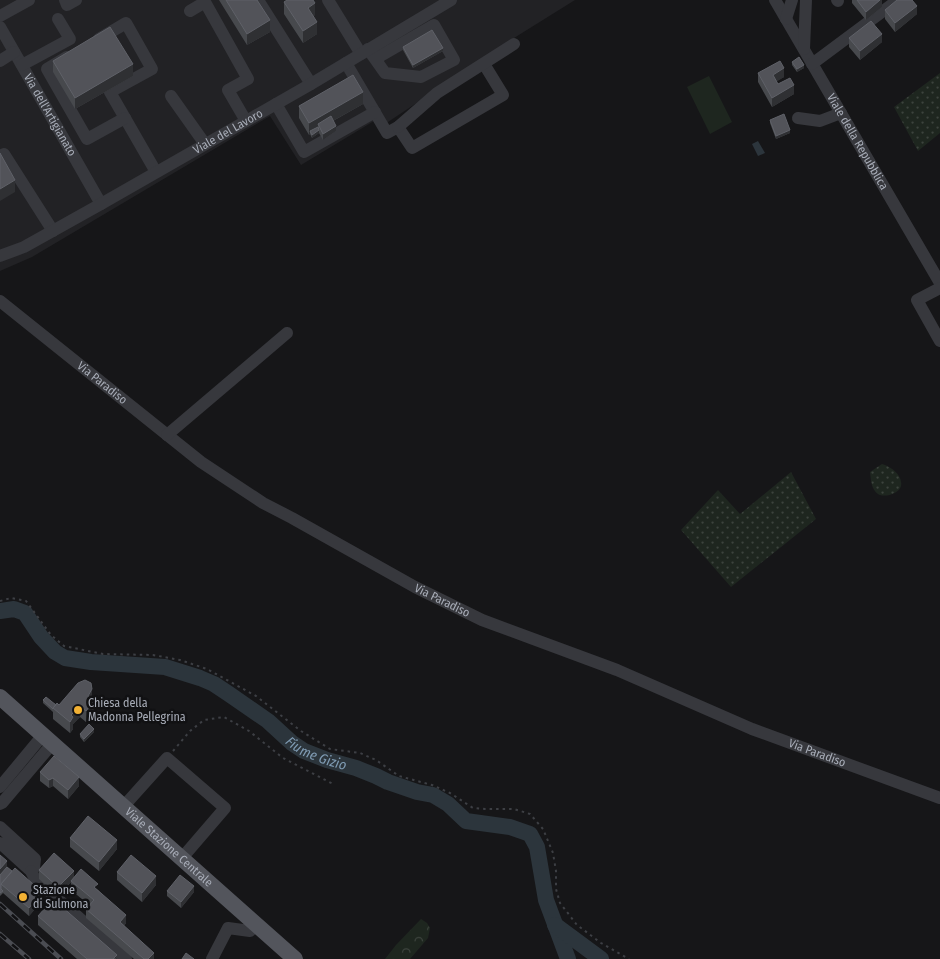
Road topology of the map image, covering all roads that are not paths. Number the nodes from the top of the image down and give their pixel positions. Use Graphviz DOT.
graph roads {
  1 [pos="29,0"];
  2 [pos="64,0"];
  3 [pos="76,0"];
  4 [pos="258,0"];
  5 [pos="328,0"];
  6 [pos="774,0"];
  7 [pos="792,0"];
  8 [pos="898,0"];
  9 [pos="448,1"];
  10 [pos="806,1"];
  11 [pos="190,11"];
  12 [pos="0,16"];
  13 [pos="58,19"];
  14 [pos="786,19"];
  15 [pos="0,27"];
  16 [pos="410,32"];
  17 [pos="514,44"];
  18 [pos="804,49"];
  19 [pos="14,52"];
  20 [pos="368,54"];
  21 [pos="0,61"];
  22 [pos="346,63"];
  23 [pos="484,64"];
  24 [pos="812,64"];
  25 [pos="22,65"];
  26 [pos="311,84"];
  27 [pos="171,96"];
  28 [pos="276,104"];
  29 [pos="375,112"];
  30 [pos="841,113"];
  31 [pos="125,118"];
  32 [pos="798,118"];
  33 [pos="246,121"];
  34 [pos="398,127"];
  35 [pos="205,144"];
  36 [pos="0,156"];
  37 [pos="156,172"];
  38 [pos="101,204"];
  39 [pos="54,231"];
  40 [pos="0,256"];
  41 [pos="940,282"];
  42 [pos="940,288"];
  43 [pos="0,301"];
  44 [pos="287,333"];
  45 [pos="940,341"];
  46 [pos="167,435"];
  47 [pos="0,697"];
  48 [pos="48,740"];
  49 [pos="0,787"];
  50 [pos="940,798"];
  51 [pos="0,804"];
  52 [pos="123,807"];
  53 [pos="0,827"];
  54 [pos="0,843"];
  55 [pos="182,858"];
  56 [pos="31,871"];
  57 [pos="257,924"];
  58 [pos="126,959"];
  59 [pos="212,959"];
  60 [pos="295,959"];
  1 -- 12 [label="street"];
  2 -- 3 [label="street"];
  4 -- 26 [label="street"];
  5 -- 20 [label="street"];
  6 -- 14 [label="street, Viale della Repubblica"];
  7 -- 14 [label="street"];
  8 -- 24 [label="street"];
  9 -- 16 [label="street, Viale del Lavoro"];
  10 -- 14 [label="street"];
  10 -- 18 [label="street"];
  11 -- 33 [label="street"];
  13 -- 25 [label="street"];
  14 -- 18 [label="street, Viale della Repubblica"];
  15 -- 19 [label="street, Via dell'Artigianato"];
  16 -- 20 [label="street, Viale del Lavoro"];
  16 -- 20 [label="street"];
  17 -- 23 [label="street"];
  18 -- 24 [label="street, Viale della Repubblica"];
  19 -- 21 [label="street"];
  19 -- 25 [label="street, Via dell'Artigianato"];
  20 -- 22 [label="street, Viale del Lavoro"];
  22 -- 26 [label="street, Viale del Lavoro"];
  22 -- 29 [label="street"];
  23 -- 34 [label="street"];
  23 -- 34 [label="street"];
  24 -- 30 [label="street, Viale della Repubblica"];
  25 -- 38 [label="street, Via dell'Artigianato"];
  26 -- 28 [label="street, Viale del Lavoro"];
  27 -- 35 [label="street"];
  28 -- 29 [label="street"];
  28 -- 33 [label="street, Viale del Lavoro"];
  29 -- 34 [label="street"];
  30 -- 32 [label="street"];
  30 -- 41 [label="street, Viale della Repubblica"];
  31 -- 31 [label="street"];
  31 -- 37 [label="street"];
  33 -- 35 [label="street, Viale del Lavoro"];
  35 -- 37 [label="street, Viale del Lavoro"];
  36 -- 39 [label="street"];
  37 -- 38 [label="street, Viale del Lavoro"];
  38 -- 39 [label="street, Viale del Lavoro"];
  39 -- 40 [label="street, Viale del Lavoro"];
  42 -- 45 [label="street"];
  43 -- 46 [label="street, Via Paradiso"];
  44 -- 46 [label="street"];
  46 -- 50 [label="street, Via Paradiso"];
  47 -- 48 [label="main road, Viale Stazione Centrale"];
  48 -- 49 [label="street"];
  48 -- 51 [label="street"];
  48 -- 52 [label="main road, Viale Stazione Centrale"];
  52 -- 55 [label="main road, Viale Stazione Centrale"];
  52 -- 55 [label="street"];
  53 -- 56 [label="street"];
  54 -- 56 [label="street"];
  55 -- 57 [label="main road, Viale Stazione Centrale"];
  56 -- 58 [label="street"];
  57 -- 59 [label="street"];
  57 -- 60 [label="main road, Viale Stazione Centrale"];
}
